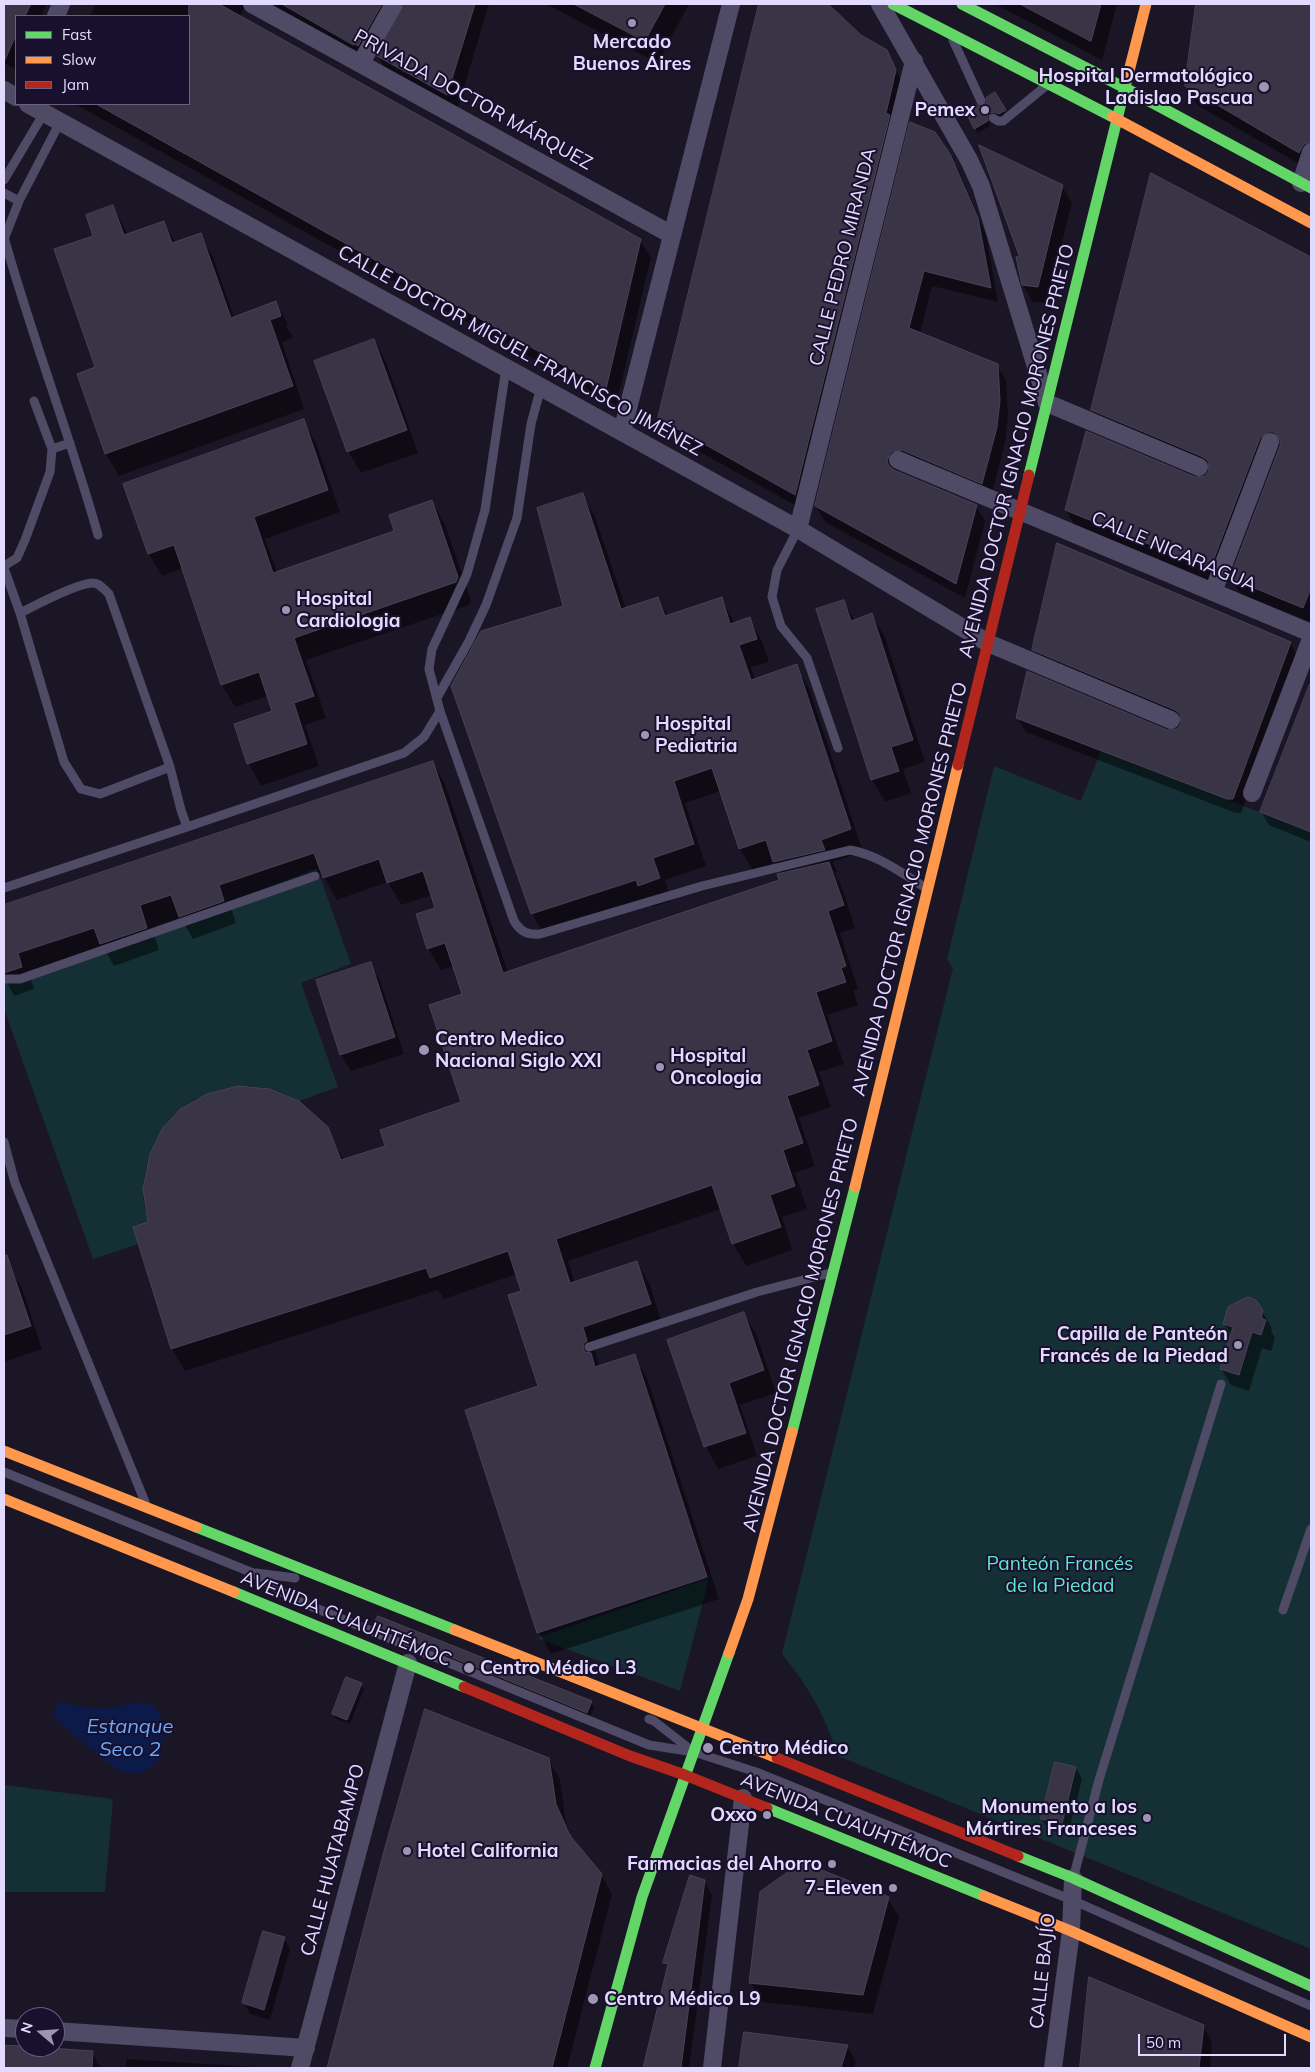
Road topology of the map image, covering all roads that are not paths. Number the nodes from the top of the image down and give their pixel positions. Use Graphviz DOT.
graph roads {
  1 [pos="252,4"];
  2 [pos="394,4"];
  3 [pos="731,4"];
  4 [pos="880,4"];
  5 [pos="893,4"];
  6 [pos="962,4"];
  7 [pos="1146,4"];
  8 [pos="950,33"];
  9 [pos="914,61"];
  10 [pos="361,63"];
  11 [pos="1049,84"];
  12 [pos="1125,88"];
  13 [pos="4,90"];
  14 [pos="15,96"];
  15 [pos="981,100"];
  16 [pos="30,105"];
  17 [pos="44,113"];
  18 [pos="993,118"];
  19 [pos="1117,119"];
  20 [pos="60,122"];
  21 [pos="1311,152"];
  22 [pos="4,180"];
  23 [pos="1306,186"];
  24 [pos="4,193"];
  25 [pos="19,202"];
  26 [pos="1311,223"];
  27 [pos="672,235"];
  28 [pos="4,238"];
  29 [pos="506,368"];
  30 [pos="541,387"];
  31 [pos="34,401"];
  32 [pos="1047,403"];
  33 [pos="622,432"];
  34 [pos="1270,442"];
  35 [pos="70,443"];
  36 [pos="52,449"];
  37 [pos="898,460"];
  38 [pos="1199,467"];
  39 [pos="1020,511"];
  40 [pos="798,528"];
  41 [pos="98,535"];
  42 [pos="4,567"];
  43 [pos="1214,592"];
  44 [pos="20,613"];
  45 [pos="1311,632"];
  46 [pos="1311,639"];
  47 [pos="988,643"];
  48 [pos="438,696"];
  49 [pos="440,711"];
  50 [pos="1172,720"];
  51 [pos="838,748"];
  52 [pos="170,767"];
  53 [pos="1252,793"];
  54 [pos="187,827"];
  55 [pos="315,876"];
  56 [pos="4,888"];
  57 [pos="928,890"];
  58 [pos="4,980"];
  59 [pos="4,1142"];
  60 [pos="834,1272"];
  61 [pos="589,1347"];
  62 [pos="1221,1384"];
  63 [pos="4,1451"];
  64 [pos="4,1472"];
  65 [pos="4,1499"];
  66 [pos="148,1509"];
  67 [pos="1311,1529"];
  68 [pos="253,1573"];
  69 [pos="305,1582"];
  70 [pos="1283,1610"];
  71 [pos="408,1663"];
  72 [pos="636,1714"];
  73 [pos="702,1728"];
  74 [pos="694,1752"];
  75 [pos="685,1775"];
  76 [pos="743,1798"];
  77 [pos="1073,1878"];
  78 [pos="1072,1900"];
  79 [pos="1070,1931"];
  80 [pos="1311,1986"];
  81 [pos="1311,2006"];
  82 [pos="65,2032"];
  83 [pos="1311,2037"];
  84 [pos="306,2048"];
  85 [pos="300,2068"];
  86 [pos="595,2068"];
  87 [pos="712,2068"];
  88 [pos="1053,2068"];
  1 -- 10 [label="street, PRIVADA DOCTOR MÁRQUEZ"];
  2 -- 10 [label="street"];
  3 -- 27 [label="street"];
  4 -- 9 [label="street"];
  5 -- 8 [label="main road"];
  6 -- 12 [label="main road"];
  7 -- 12 [label="main road, AVENIDA DOCTOR IGNACIO MORONES PRIETO"];
  8 -- 11 [label="main road"];
  8 -- 15 [label="lane"];
  9 -- 32 [label="street"];
  9 -- 40 [label="street, CALLE PEDRO MIRANDA"];
  10 -- 27 [label="street, PRIVADA DOCTOR MÁRQUEZ"];
  11 -- 18 [label="lane"];
  11 -- 19 [label="main road"];
  12 -- 19 [label="main road, AVENIDA DOCTOR IGNACIO MORONES PRIETO"];
  12 -- 23 [label="main road"];
  13 -- 14 [label="street"];
  16 -- 17 [label="street, CALLE DOCTOR MIGUEL FRANCISCO JIMÉNEZ"];
  17 -- 20 [label="street, CALLE DOCTOR MIGUEL FRANCISCO JIMÉNEZ"];
  17 -- 22 [label="lane"];
  19 -- 26 [label="main road"];
  19 -- 32 [label="main road, AVENIDA DOCTOR IGNACIO MORONES PRIETO"];
  20 -- 25 [label="lane"];
  20 -- 29 [label="street, CALLE DOCTOR MIGUEL FRANCISCO JIMÉNEZ"];
  21 -- 23 [label="street"];
  24 -- 25 [label="lane"];
  25 -- 28 [label="lane"];
  27 -- 33 [label="street"];
  28 -- 35 [label="lane"];
  29 -- 30 [label="street, CALLE DOCTOR MIGUEL FRANCISCO JIMÉNEZ"];
  29 -- 48 [label="lane"];
  30 -- 33 [label="street, CALLE DOCTOR MIGUEL FRANCISCO JIMÉNEZ"];
  30 -- 48 [label="lane"];
  31 -- 36 [label="lane"];
  32 -- 38 [label="street"];
  32 -- 39 [label="main road, AVENIDA DOCTOR IGNACIO MORONES PRIETO"];
  33 -- 40 [label="street, CALLE DOCTOR MIGUEL FRANCISCO JIMÉNEZ"];
  34 -- 43 [label="street"];
  35 -- 36 [label="lane"];
  35 -- 41 [label="lane"];
  36 -- 42 [label="lane"];
  37 -- 39 [label="street, CALLE NICARAGUA"];
  39 -- 43 [label="street, CALLE NICARAGUA"];
  39 -- 47 [label="main road, AVENIDA DOCTOR IGNACIO MORONES PRIETO"];
  40 -- 47 [label="street, CALLE DOCTOR MIGUEL FRANCISCO JIMÉNEZ"];
  40 -- 51 [label="lane"];
  42 -- 44 [label="lane"];
  43 -- 45 [label="street, CALLE NICARAGUA"];
  44 -- 52 [label="lane"];
  44 -- 52 [label="lane"];
  46 -- 53 [label="street"];
  47 -- 50 [label="street, CALLE DOCTOR MIGUEL FRANCISCO JIMÉNEZ"];
  47 -- 57 [label="main road, AVENIDA DOCTOR IGNACIO MORONES PRIETO"];
  48 -- 49 [label="lane"];
  49 -- 54 [label="lane"];
  49 -- 57 [label="lane"];
  52 -- 54 [label="lane"];
  54 -- 56 [label="lane"];
  55 -- 58 [label="lane"];
  57 -- 60 [label="main road, AVENIDA DOCTOR IGNACIO MORONES PRIETO"];
  59 -- 66 [label="lane"];
  60 -- 61 [label="lane"];
  60 -- 73 [label="main road, AVENIDA DOCTOR IGNACIO MORONES PRIETO"];
  62 -- 77 [label="lane"];
  63 -- 66 [label="main road, AVENIDA CUAUHTÉMOC"];
  64 -- 68 [label="lane"];
  65 -- 71 [label="main road, AVENIDA CUAUHTÉMOC"];
  66 -- 73 [label="main road, AVENIDA CUAUHTÉMOC"];
  67 -- 70 [label="lane"];
  68 -- 69 [label="lane"];
  68 -- 74 [label="lane"];
  71 -- 75 [label="main road, AVENIDA CUAUHTÉMOC"];
  71 -- 84 [label="street, CALLE HUATABAMPO"];
  72 -- 74 [label="lane"];
  73 -- 74 [label="main road, AVENIDA DOCTOR IGNACIO MORONES PRIETO"];
  73 -- 77 [label="main road, AVENIDA CUAUHTÉMOC"];
  74 -- 75 [label="main road, AVENIDA DOCTOR IGNACIO MORONES PRIETO"];
  74 -- 78 [label="lane"];
  75 -- 76 [label="main road, AVENIDA CUAUHTÉMOC"];
  75 -- 86 [label="main road, AVENIDA DOCTOR IGNACIO MORONES PRIETO"];
  76 -- 79 [label="main road, AVENIDA CUAUHTÉMOC"];
  76 -- 87 [label="street"];
  77 -- 78 [label="street, CALLE BAJÍO"];
  77 -- 80 [label="main road, AVENIDA CUAUHTÉMOC"];
  78 -- 79 [label="street, CALLE BAJÍO"];
  78 -- 81 [label="lane"];
  79 -- 83 [label="main road, AVENIDA CUAUHTÉMOC"];
  79 -- 88 [label="street, CALLE BAJÍO"];
  82 -- 84 [label="street"];
  84 -- 85 [label="street, CALLE HUATABAMPO"];
}
